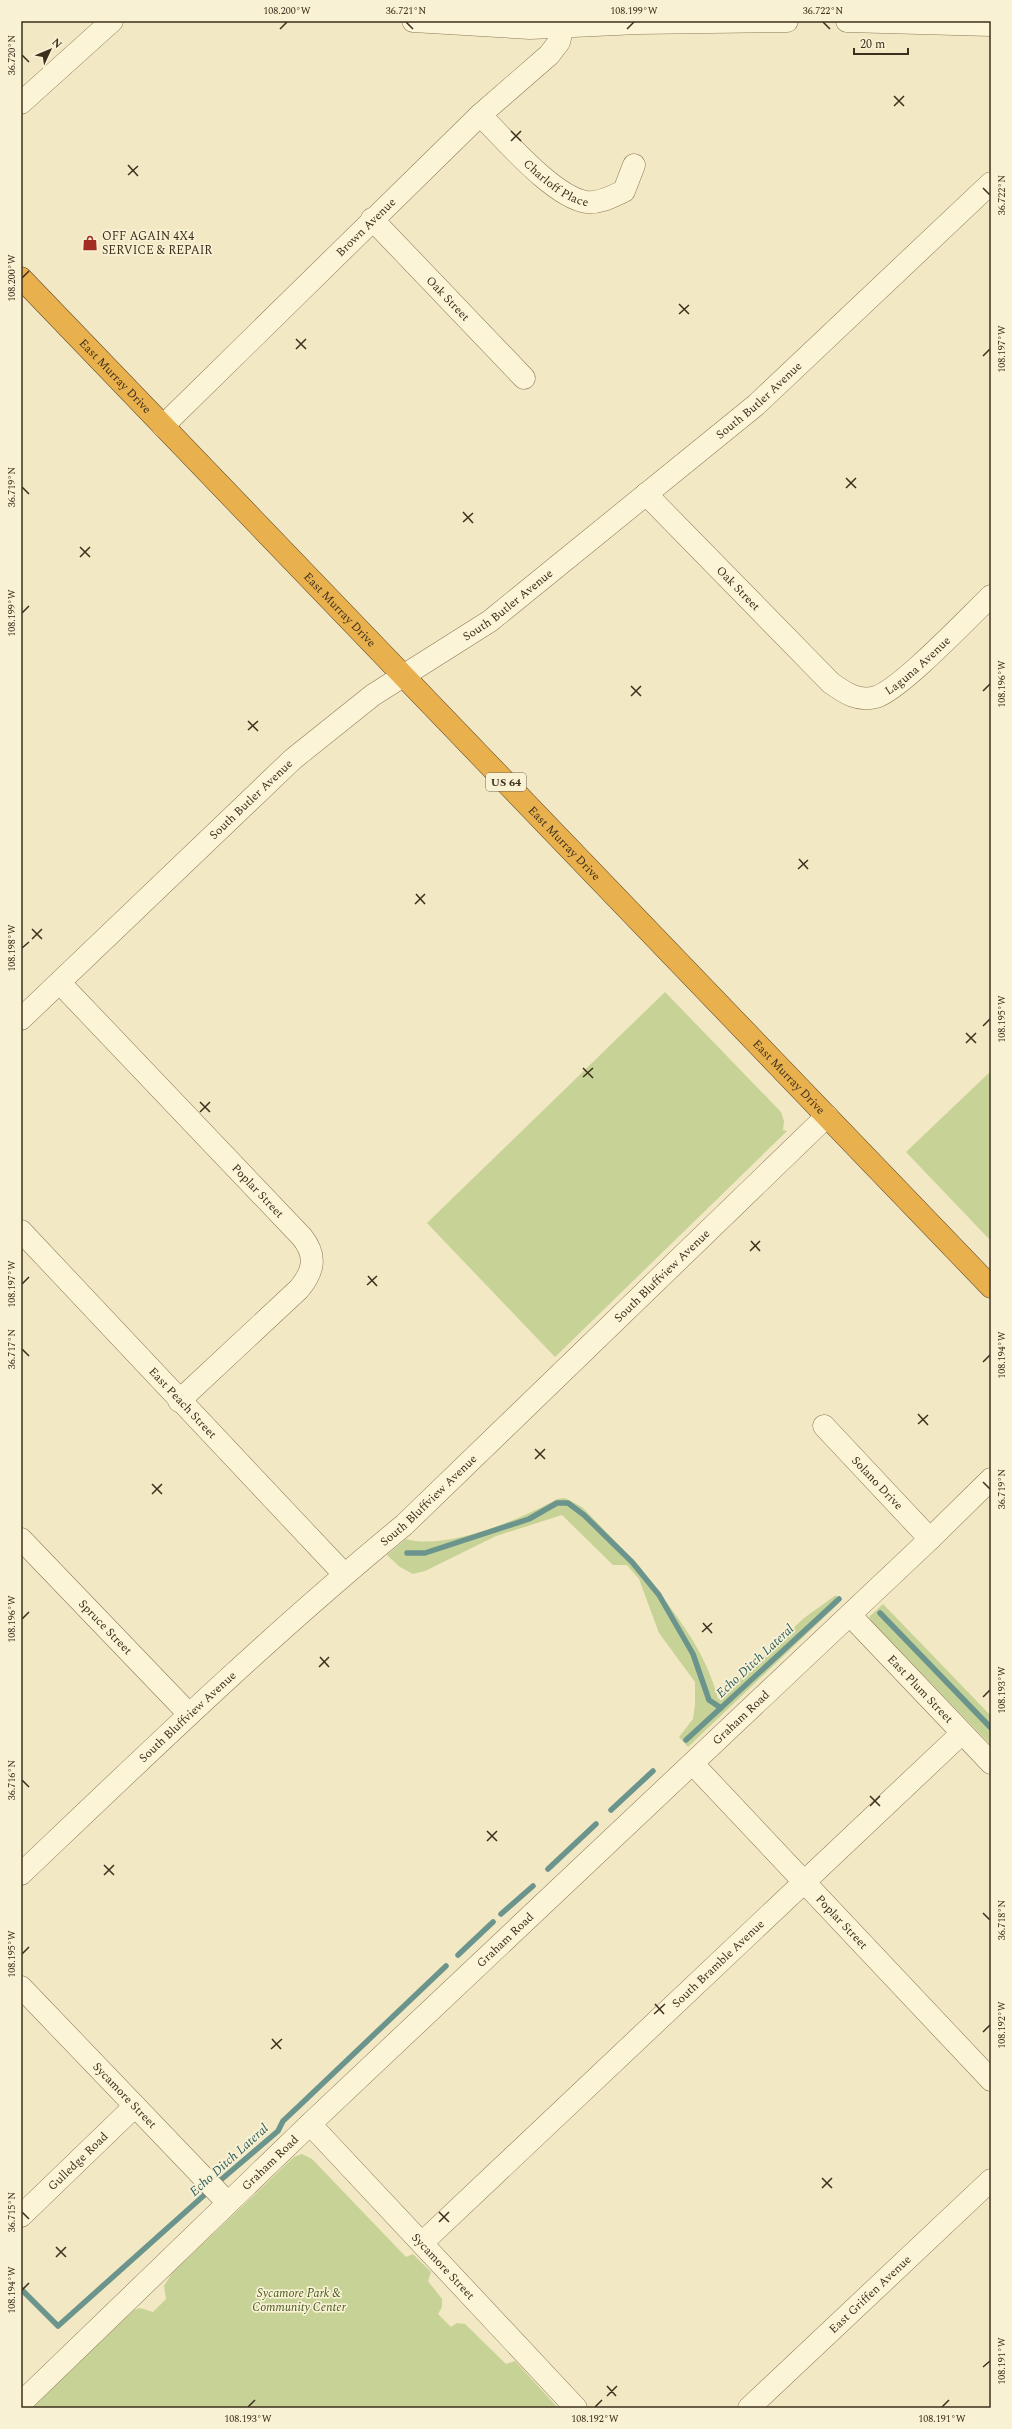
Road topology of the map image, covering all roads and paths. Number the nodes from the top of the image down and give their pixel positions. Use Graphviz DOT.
graph roads {
  1 [pos="112,21"];
  2 [pos="413,21"];
  3 [pos="787,21"];
  4 [pos="847,21"];
  5 [pos="701,22"];
  6 [pos="991,25"];
  7 [pos="563,26"];
  8 [pos="21,103"];
  9 [pos="480,115"];
  10 [pos="634,165"];
  11 [pos="991,183"];
  12 [pos="372,219"];
  13 [pos="21,278"];
  14 [pos="524,378"];
  15 [pos="163,426"];
  16 [pos="646,494"];
  17 [pos="991,596"];
  18 [pos="403,675"];
  19 [pos="831,683"];
  20 [pos="60,983"];
  21 [pos="21,1019"];
  22 [pos="827,1116"];
  23 [pos="21,1231"];
  24 [pos="991,1287"];
  25 [pos="180,1401"];
  26 [pos="824,1426"];
  27 [pos="991,1479"];
  28 [pos="930,1539"];
  29 [pos="21,1540"];
  30 [pos="344,1574"];
  31 [pos="850,1614"];
  32 [pos="189,1714"];
  33 [pos="962,1732"];
  34 [pos="991,1763"];
  35 [pos="693,1764"];
  36 [pos="21,1874"];
  37 [pos="804,1882"];
  38 [pos="21,1987"];
  39 [pos="991,2080"];
  40 [pos="135,2106"];
  41 [pos="310,2124"];
  42 [pos="991,2180"];
  43 [pos="228,2203"];
  44 [pos="21,2216"];
  45 [pos="422,2243"];
  46 [pos="21,2403"];
  47 [pos="576,2408"];
  48 [pos="749,2408"];
  1 -- 8 [label="street"];
  2 -- 7 [label="street"];
  3 -- 5 [label="street"];
  4 -- 6 [label="street"];
  5 -- 7 [label="street"];
  7 -- 9 [label="street, Brown Avenue"];
  9 -- 10 [label="street, Charloff Place"];
  9 -- 12 [label="street, Brown Avenue"];
  11 -- 16 [label="street, South Butler Avenue"];
  12 -- 14 [label="street, Oak Street"];
  12 -- 15 [label="street, Brown Avenue"];
  13 -- 15 [label="highway, East Murray Drive / US 64"];
  15 -- 18 [label="highway, East Murray Drive / US 64"];
  16 -- 18 [label="street, South Butler Avenue"];
  16 -- 19 [label="street, Oak Street"];
  17 -- 19 [label="street, Laguna Avenue"];
  18 -- 20 [label="street, South Butler Avenue"];
  18 -- 22 [label="highway, East Murray Drive / US 64"];
  20 -- 21 [label="street, South Butler Avenue"];
  20 -- 25 [label="street, Poplar Street"];
  22 -- 24 [label="highway, East Murray Drive / US 64"];
  22 -- 30 [label="street, South Bluffview Avenue"];
  23 -- 25 [label="street, East Peach Street"];
  25 -- 30 [label="street, East Peach Street"];
  26 -- 28 [label="street, Solano Drive"];
  27 -- 28 [label="street, Graham Road"];
  28 -- 31 [label="street, Graham Road"];
  29 -- 32 [label="street, Spruce Street"];
  30 -- 32 [label="street, South Bluffview Avenue"];
  31 -- 33 [label="street, East Plum Street"];
  31 -- 35 [label="street, Graham Road"];
  32 -- 36 [label="street, South Bluffview Avenue"];
  33 -- 34 [label="street, East Plum Street"];
  33 -- 37 [label="street, South Bramble Avenue"];
  35 -- 37 [label="street, Poplar Street"];
  35 -- 41 [label="street, Graham Road"];
  37 -- 39 [label="street, Poplar Street"];
  37 -- 45 [label="street, South Bramble Avenue"];
  38 -- 40 [label="street, Sycamore Street"];
  40 -- 43 [label="street, Sycamore Street"];
  40 -- 44 [label="street, Gulledge Road"];
  41 -- 43 [label="street, Graham Road"];
  41 -- 45 [label="street, Sycamore Street"];
  42 -- 48 [label="street, East Griffen Avenue"];
  43 -- 46 [label="street, Graham Road"];
  45 -- 47 [label="street, Sycamore Street"];
}
